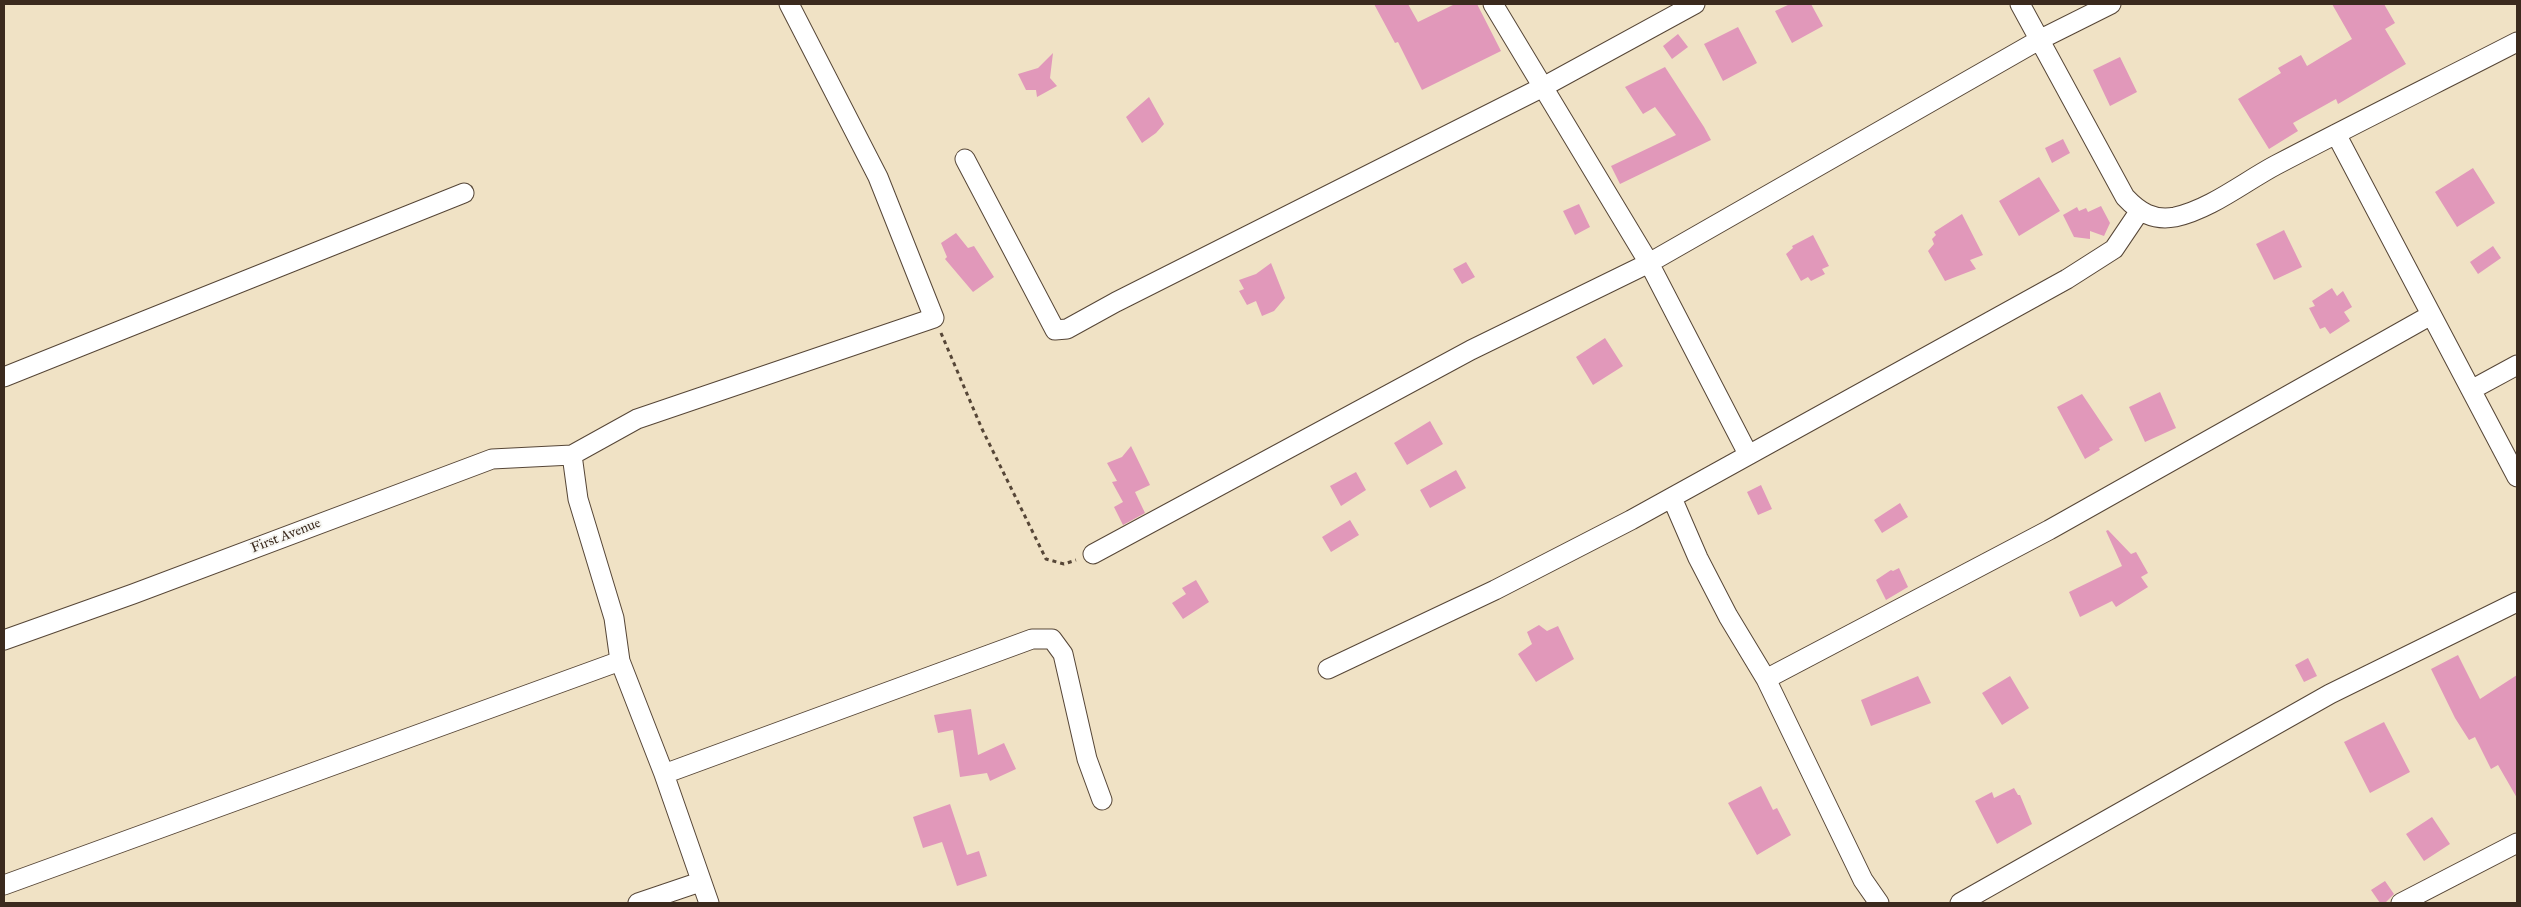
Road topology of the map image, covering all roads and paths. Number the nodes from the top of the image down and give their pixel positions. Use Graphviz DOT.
graph roads {
  1 [pos="790,4"];
  2 [pos="1493,4"];
  3 [pos="1695,4"];
  4 [pos="2020,4"];
  5 [pos="2110,4"];
  6 [pos="2039,40"];
  7 [pos="2517,42"];
  8 [pos="1543,87"];
  9 [pos="2336,134"];
  10 [pos="965,159"];
  11 [pos="464,193"];
  12 [pos="2139,212"];
  13 [pos="1649,262"];
  14 [pos="2432,315"];
  15 [pos="934,318"];
  16 [pos="2517,365"];
  17 [pos="4,376"];
  18 [pos="2471,390"];
  19 [pos="1748,454"];
  20 [pos="572,455"];
  21 [pos="2517,477"];
  22 [pos="1672,498"];
  23 [pos="1093,554"];
  24 [pos="2517,602"];
  25 [pos="4,640"];
  26 [pos="620,661"];
  27 [pos="1328,669"];
  28 [pos="1766,679"];
  29 [pos="664,774"];
  30 [pos="1102,800"];
  31 [pos="2517,842"];
  32 [pos="700,882"];
  33 [pos="4,885"];
  34 [pos="638,903"];
  35 [pos="709,903"];
  36 [pos="1879,903"];
  37 [pos="1960,903"];
  38 [pos="2401,903"];
  1 -- 15 [label="street"];
  2 -- 8 [label="street"];
  3 -- 8 [label="street"];
  4 -- 6 [label="street"];
  5 -- 6 [label="street"];
  6 -- 12 [label="street"];
  6 -- 13 [label="street"];
  7 -- 9 [label="street"];
  8 -- 10 [label="street"];
  8 -- 13 [label="street"];
  9 -- 12 [label="street"];
  9 -- 14 [label="street"];
  11 -- 17 [label="street"];
  12 -- 19 [label="street"];
  13 -- 19 [label="street"];
  13 -- 23 [label="street"];
  14 -- 18 [label="street"];
  14 -- 28 [label="street"];
  15 -- 20 [label="street"];
  15 -- 23 [label="path"];
  16 -- 18 [label="street"];
  18 -- 21 [label="street"];
  19 -- 22 [label="street"];
  20 -- 25 [label="street, First Avenue"];
  20 -- 26 [label="street"];
  22 -- 27 [label="street"];
  22 -- 28 [label="street"];
  24 -- 37 [label="street"];
  26 -- 29 [label="street"];
  26 -- 33 [label="street"];
  28 -- 36 [label="street"];
  29 -- 30 [label="street"];
  29 -- 32 [label="street"];
  31 -- 38 [label="street"];
  32 -- 34 [label="street"];
  32 -- 35 [label="street"];
}
